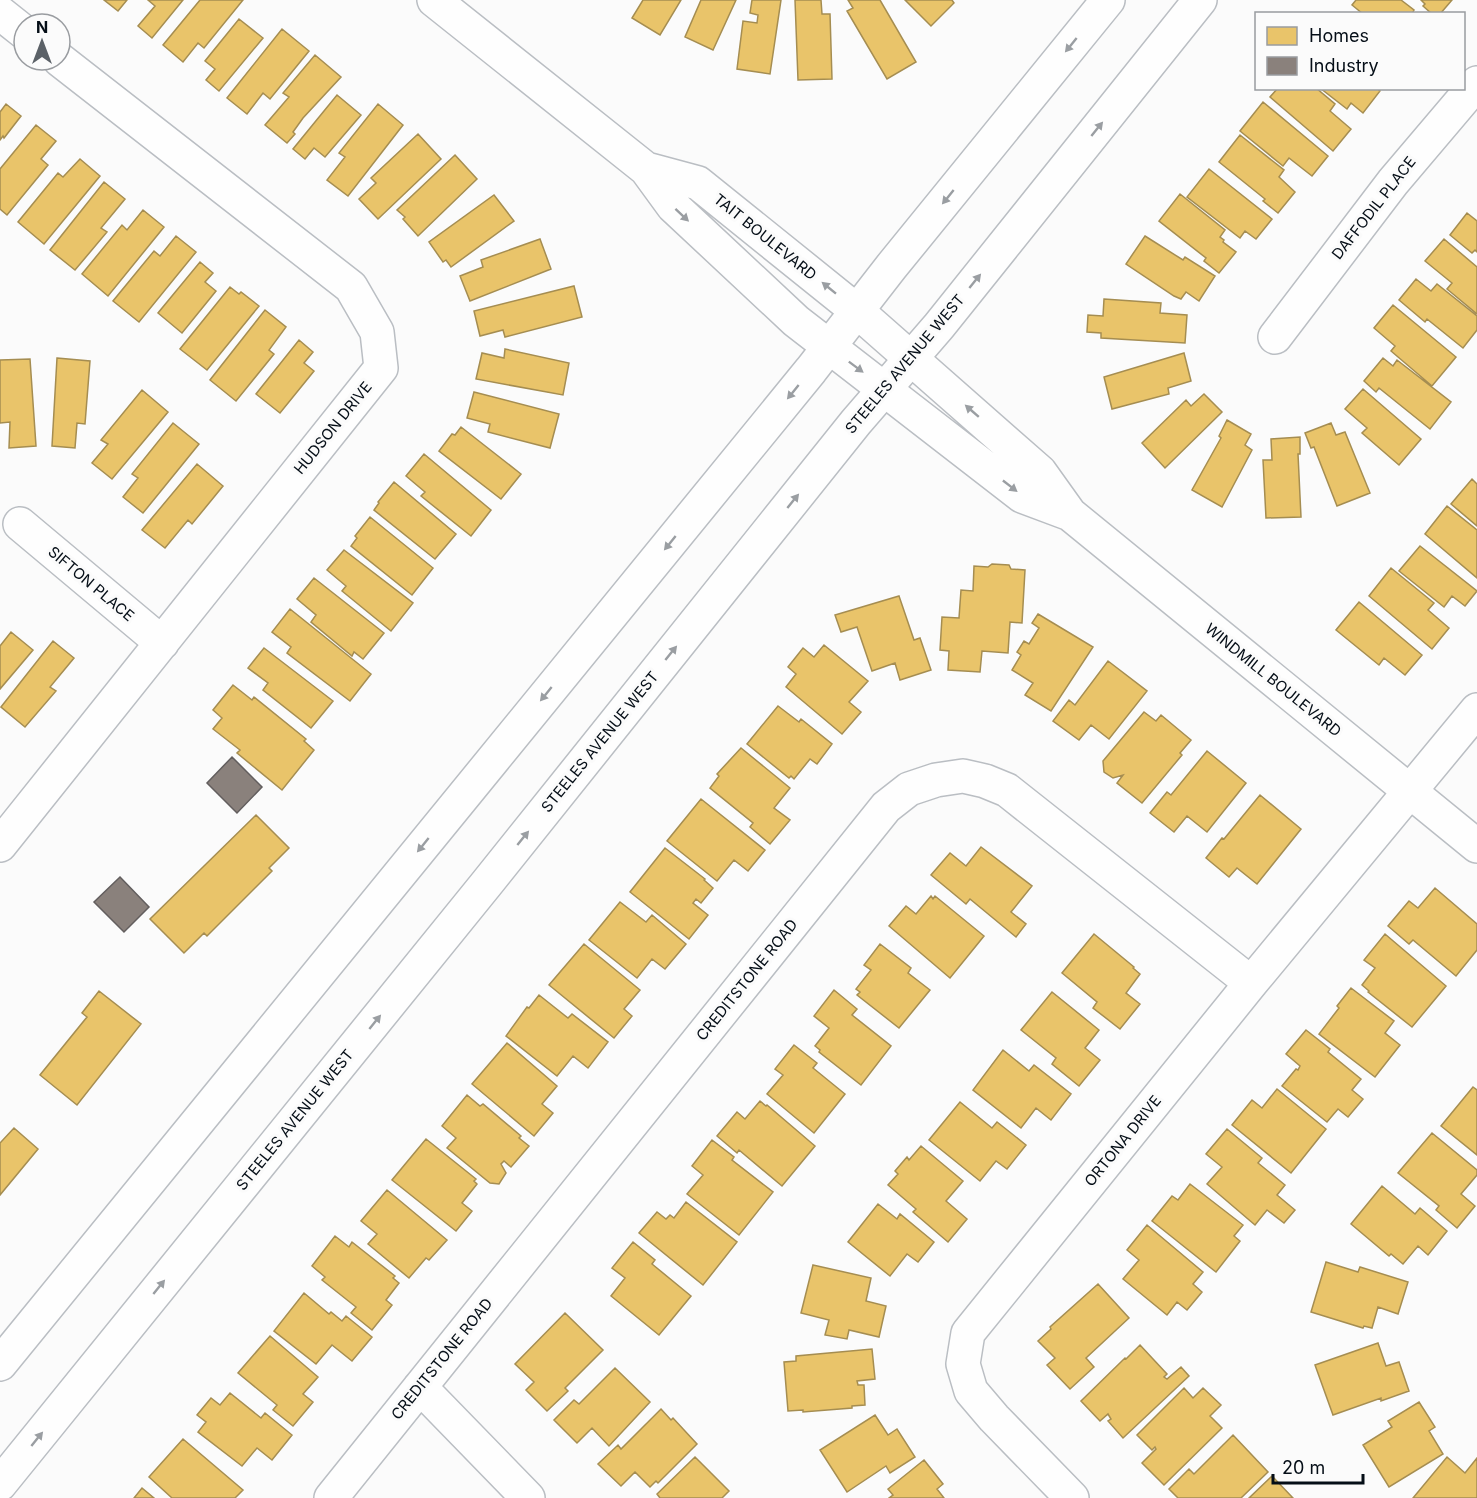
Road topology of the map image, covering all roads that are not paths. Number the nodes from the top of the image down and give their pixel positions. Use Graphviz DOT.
graph roads {
  1 [pos="434,0"];
  2 [pos="1108,0"];
  3 [pos="1200,0"];
  4 [pos="0,13"];
  5 [pos="12,22"];
  6 [pos="72,69"];
  7 [pos="1477,83"];
  8 [pos="646,169"];
  9 [pos="793,318"];
  10 [pos="866,318"];
  11 [pos="1275,337"];
  12 [pos="830,347"];
  13 [pos="911,358"];
  14 [pos="885,388"];
  15 [pos="1070,514"];
  16 [pos="20,524"];
  17 [pos="162,643"];
  18 [pos="1477,710"];
  19 [pos="1411,792"];
  20 [pos="0,845"];
  21 [pos="1477,846"];
  22 [pos="1251,983"];
  23 [pos="0,1364"];
  24 [pos="420,1387"];
  25 [pos="0,1485"];
  26 [pos="331,1498"];
  27 [pos="528,1498"];
  28 [pos="1072,1498"];
  1 -- 8 [label="street, TAIT BOULEVARD"];
  2 -- 10 [label="street, one-way"];
  13 -- 3 [label="street, STEELES AVENUE WEST, one-way"];
  4 -- 5 [label="street"];
  6 -- 17 [label="street, HUDSON DRIVE"];
  7 -- 11 [label="street, DAFFODIL PLACE"];
  8 -- 9 [label="street, TAIT BOULEVARD, one-way"];
  10 -- 8 [label="street, TAIT BOULEVARD, one-way"];
  9 -- 12 [label="street, WINDMILL BOULEVARD"];
  10 -- 12 [label="street"];
  10 -- 13 [label="street, WINDMILL BOULEVARD"];
  12 -- 14 [label="street, WINDMILL BOULEVARD, one-way"];
  12 -- 23 [label="street, one-way"];
  13 -- 14 [label="street, STEELES AVENUE WEST"];
  15 -- 13 [label="street, WINDMILL BOULEVARD, one-way"];
  14 -- 15 [label="street, WINDMILL BOULEVARD, one-way"];
  25 -- 14 [label="street, STEELES AVENUE WEST, one-way"];
  15 -- 19 [label="street, WINDMILL BOULEVARD"];
  16 -- 17 [label="street, SIFTON PLACE"];
  17 -- 20 [label="street, HUDSON DRIVE"];
  18 -- 19 [label="street"];
  19 -- 21 [label="street, WINDMILL BOULEVARD"];
  19 -- 22 [label="street, ORTONA DRIVE"];
  22 -- 24 [label="street, CREDITSTONE ROAD"];
  22 -- 28 [label="street, ORTONA DRIVE"];
  24 -- 26 [label="street, CREDITSTONE ROAD"];
  24 -- 27 [label="street"];
}
